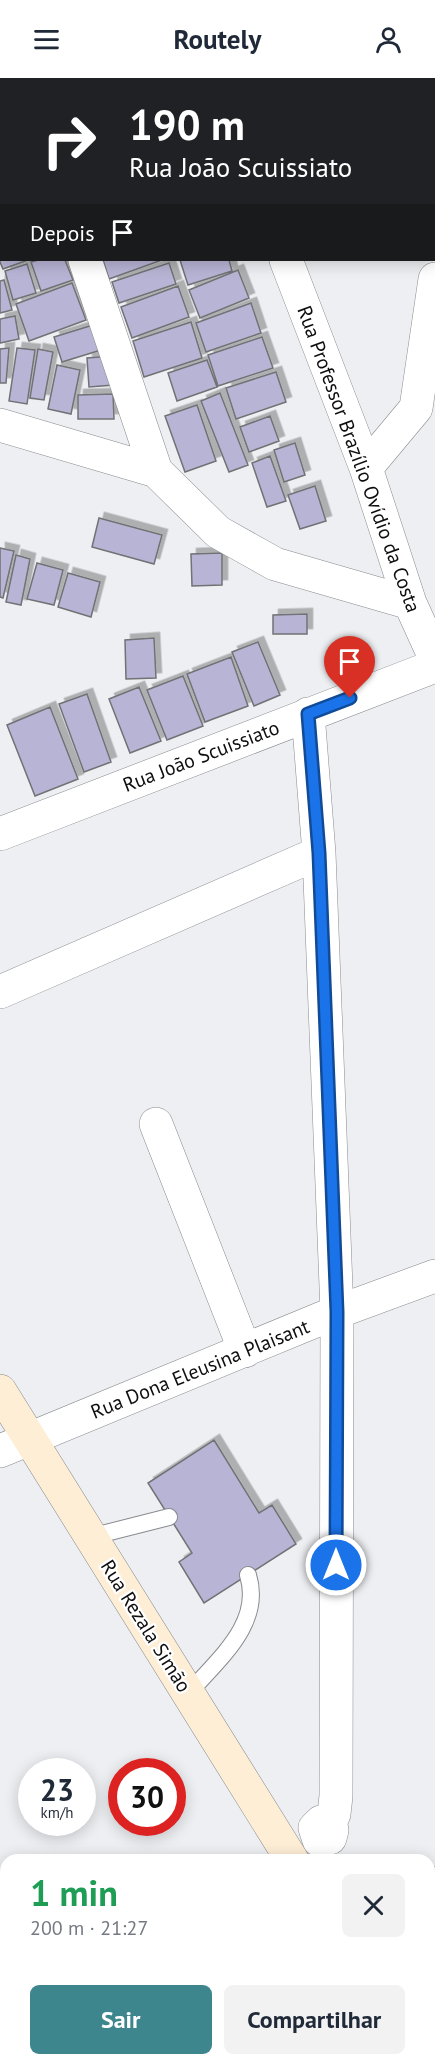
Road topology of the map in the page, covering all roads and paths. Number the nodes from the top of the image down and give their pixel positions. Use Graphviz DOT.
graph roads {
  1 [pos="85,261"];
  2 [pos="286,261"];
  3 [pos="435,279"];
  4 [pos="0,425"];
  5 [pos="366,468"];
  6 [pos="156,471"];
  7 [pos="410,603"];
  8 [pos="435,658"];
  9 [pos="435,666"];
  10 [pos="308,714"];
  11 [pos="0,834"];
  12 [pos="319,853"];
  13 [pos="0,992"];
  14 [pos="156,1124"];
  15 [pos="435,1276"];
  16 [pos="337,1312"];
  17 [pos="245,1351"];
  18 [pos="0,1391"];
  19 [pos="14,1445"];
  20 [pos="169,1517"];
  21 [pos="90,1537"];
  22 [pos="248,1575"];
  23 [pos="189,1693"];
  24 [pos="330,1822"];
  25 [pos="288,1854"];
  1 -- 6 [label="street"];
  2 -- 5 [label="street, Rua Professor Brazílio Ovídio da Costa"];
  3 -- 5 [label="street"];
  4 -- 6 [label="street"];
  5 -- 7 [label="street, Rua Professor Brazílio Ovídio da Costa"];
  6 -- 7 [label="street"];
  7 -- 8 [label="street, Rua Professor Brazílio Ovídio da Costa"];
  9 -- 10 [label="street, Rua João Scuissiato"];
  10 -- 11 [label="street, Rua João Scuissiato"];
  10 -- 12 [label="street"];
  12 -- 13 [label="street"];
  12 -- 16 [label="street"];
  14 -- 17 [label="street"];
  15 -- 16 [label="street, Rua Dona Eleusina Plaisant"];
  16 -- 17 [label="street, Rua Dona Eleusina Plaisant"];
  16 -- 24 [label="street"];
  17 -- 19 [label="street, Rua Dona Eleusina Plaisant"];
  18 -- 19 [label="main road, Rua Rezala Simão"];
  19 -- 21 [label="main road, Rua Rezala Simão"];
  20 -- 21 [label="lane"];
  21 -- 23 [label="main road, Rua Rezala Simão"];
  22 -- 23 [label="lane"];
  23 -- 25 [label="main road, Rua Rezala Simão"];
}
